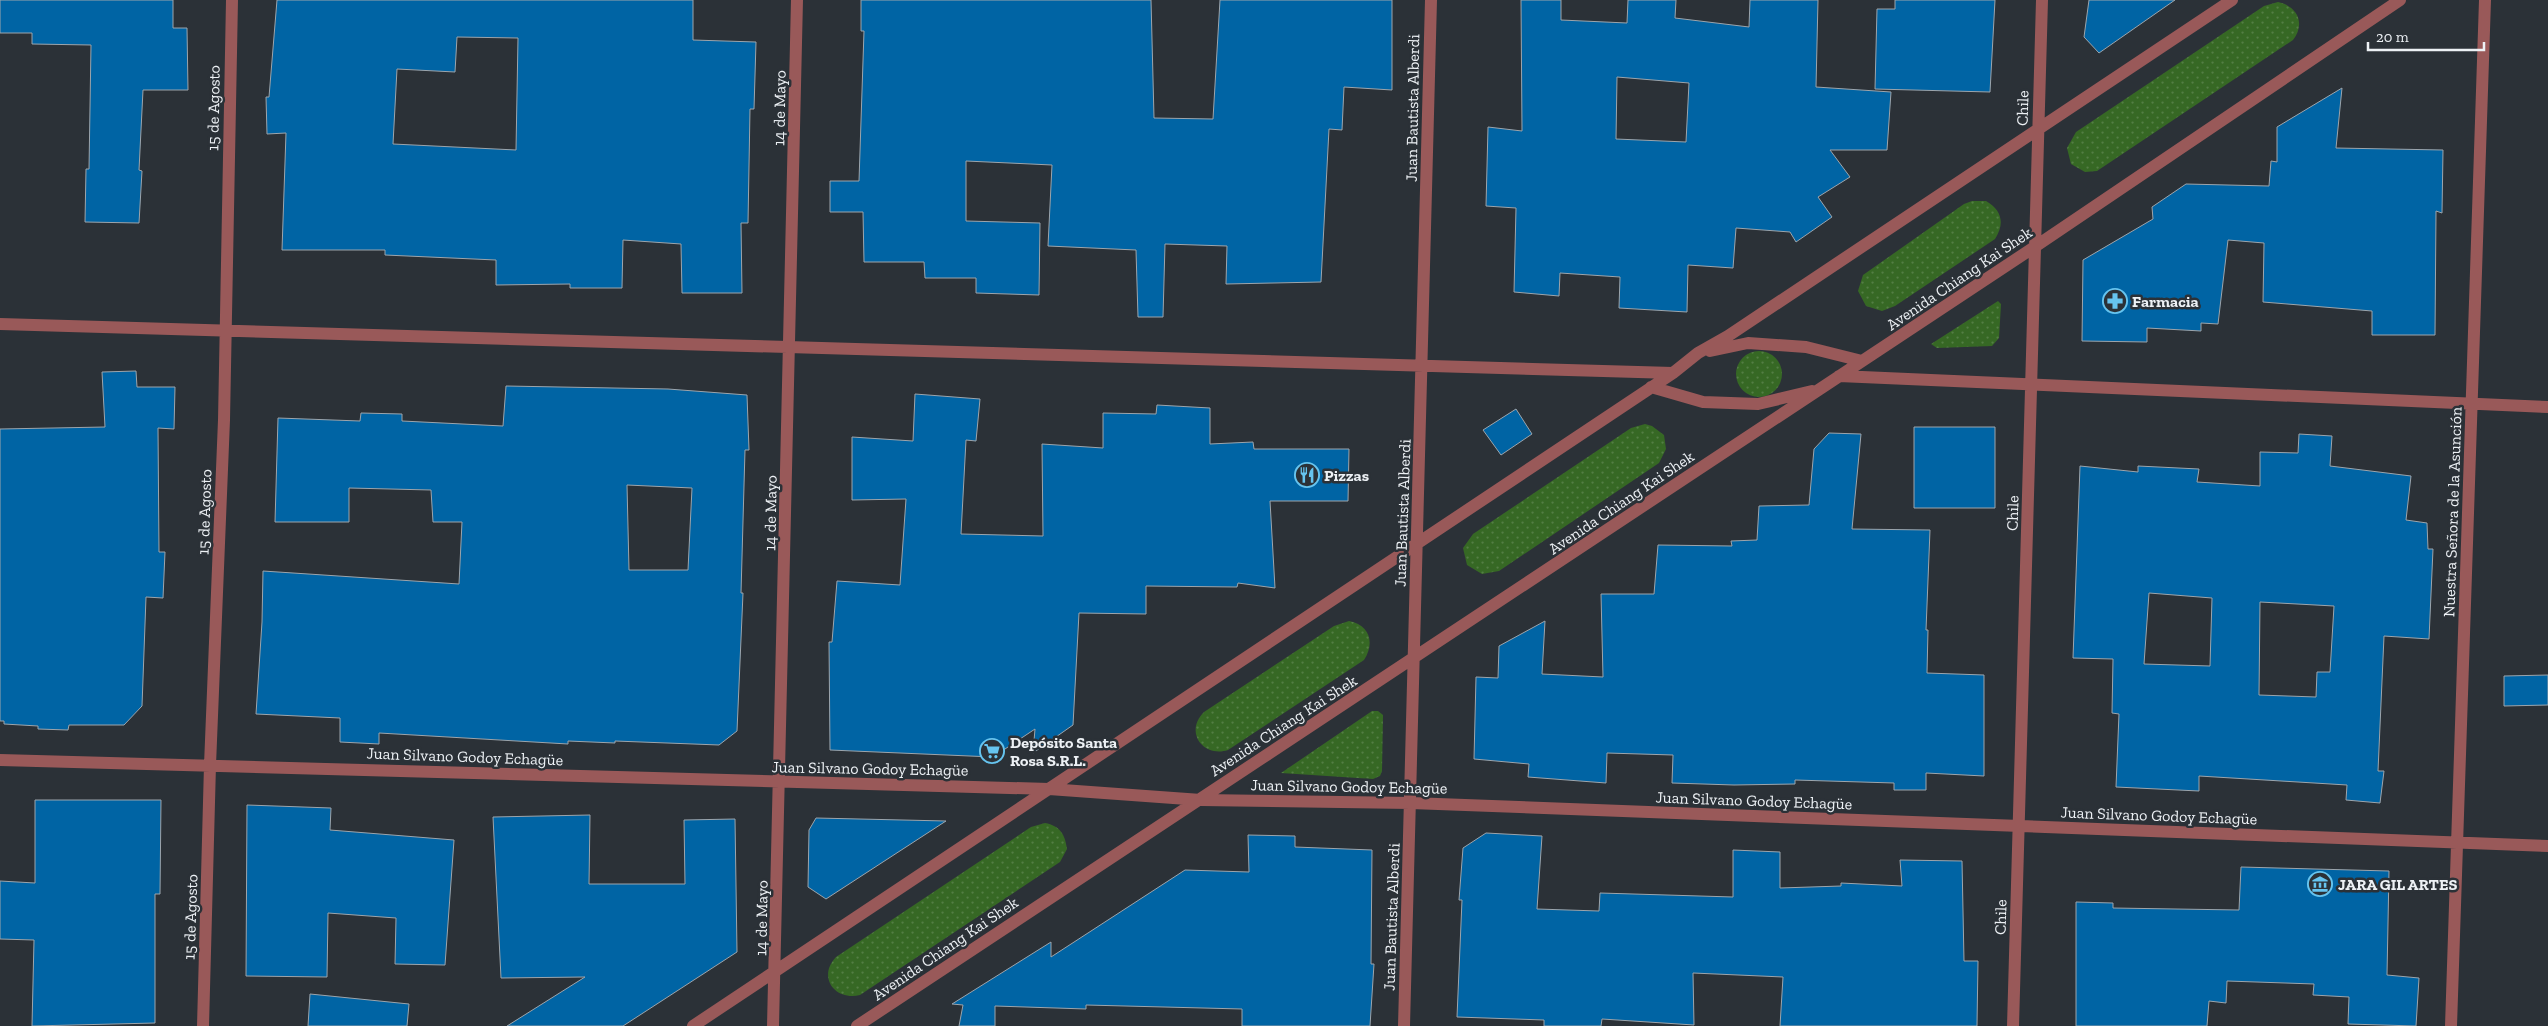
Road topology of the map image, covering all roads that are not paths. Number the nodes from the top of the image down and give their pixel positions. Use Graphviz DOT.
graph roads {
  1 [pos="232,0"];
  2 [pos="797,0"];
  3 [pos="1431,0"];
  4 [pos="2042,0"];
  5 [pos="2232,0"];
  6 [pos="2400,0"];
  7 [pos="2485,0"];
  8 [pos="2038,130"];
  9 [pos="2036,246"];
  10 [pos="0,324"];
  11 [pos="224,331"];
  12 [pos="790,347"];
  13 [pos="1698,353"];
  14 [pos="1862,361"];
  15 [pos="1422,365"];
  16 [pos="1672,373"];
  17 [pos="1840,376"];
  18 [pos="2032,384"];
  19 [pos="1651,387"];
  20 [pos="1821,389"];
  21 [pos="2472,403"];
  22 [pos="2548,407"];
  23 [pos="1417,543"];
  24 [pos="1414,658"];
  25 [pos="0,760"];
  26 [pos="210,765"];
  27 [pos="780,782"];
  28 [pos="1049,789"];
  29 [pos="1201,800"];
  30 [pos="1411,803"];
  31 [pos="2019,826"];
  32 [pos="2457,842"];
  33 [pos="2548,846"];
  34 [pos="776,971"];
  35 [pos="203,1026"];
  36 [pos="693,1026"];
  37 [pos="774,1026"];
  38 [pos="858,1026"];
  39 [pos="1404,1026"];
  40 [pos="2014,1026"];
  41 [pos="2451,1026"];
  1 -- 11 [label="street, 15 de Agosto"];
  2 -- 12 [label="street, 14 de Mayo"];
  3 -- 15 [label="street, Juan Bautista Alberdi"];
  4 -- 8 [label="street, Chile"];
  5 -- 8 [label="street"];
  6 -- 9 [label="street, Avenida Chiang Kai Shek"];
  7 -- 21 [label="street, Nuestra Señora de la Asunción"];
  8 -- 9 [label="street, Chile"];
  8 -- 13 [label="street"];
  9 -- 14 [label="street, Avenida Chiang Kai Shek"];
  9 -- 18 [label="street, Chile"];
  10 -- 11 [label="street"];
  11 -- 12 [label="street"];
  11 -- 26 [label="street, 15 de Agosto"];
  12 -- 15 [label="street"];
  12 -- 27 [label="street, 14 de Mayo"];
  13 -- 14 [label="street"];
  13 -- 16 [label="street"];
  14 -- 17 [label="street, Avenida Chiang Kai Shek"];
  15 -- 16 [label="street"];
  15 -- 23 [label="street, Juan Bautista Alberdi"];
  16 -- 19 [label="street"];
  17 -- 18 [label="street"];
  17 -- 20 [label="street, Avenida Chiang Kai Shek"];
  18 -- 21 [label="street"];
  18 -- 31 [label="street, Chile"];
  19 -- 20 [label="street"];
  19 -- 23 [label="street"];
  20 -- 24 [label="street, Avenida Chiang Kai Shek"];
  21 -- 22 [label="street"];
  21 -- 32 [label="street, Nuestra Señora de la Asunción"];
  23 -- 24 [label="street, Juan Bautista Alberdi"];
  23 -- 28 [label="street"];
  24 -- 29 [label="street, Avenida Chiang Kai Shek"];
  24 -- 30 [label="street, Juan Bautista Alberdi"];
  25 -- 26 [label="street, Juan Silvano Godoy Echagüe"];
  26 -- 27 [label="street, Juan Silvano Godoy Echagüe"];
  26 -- 35 [label="street, 15 de Agosto"];
  27 -- 28 [label="street, Juan Silvano Godoy Echagüe"];
  27 -- 34 [label="street, 14 de Mayo"];
  28 -- 29 [label="street, Juan Silvano Godoy Echagüe"];
  28 -- 34 [label="street"];
  29 -- 30 [label="street, Juan Silvano Godoy Echagüe"];
  29 -- 38 [label="street, Avenida Chiang Kai Shek"];
  30 -- 31 [label="street, Juan Silvano Godoy Echagüe"];
  30 -- 39 [label="street, Juan Bautista Alberdi"];
  31 -- 32 [label="street, Juan Silvano Godoy Echagüe"];
  31 -- 40 [label="street, Chile"];
  32 -- 33 [label="street, Juan Silvano Godoy Echagüe"];
  32 -- 41 [label="street, Nuestra Señora de la Asunción"];
  34 -- 36 [label="street"];
  34 -- 37 [label="street, 14 de Mayo"];
}
